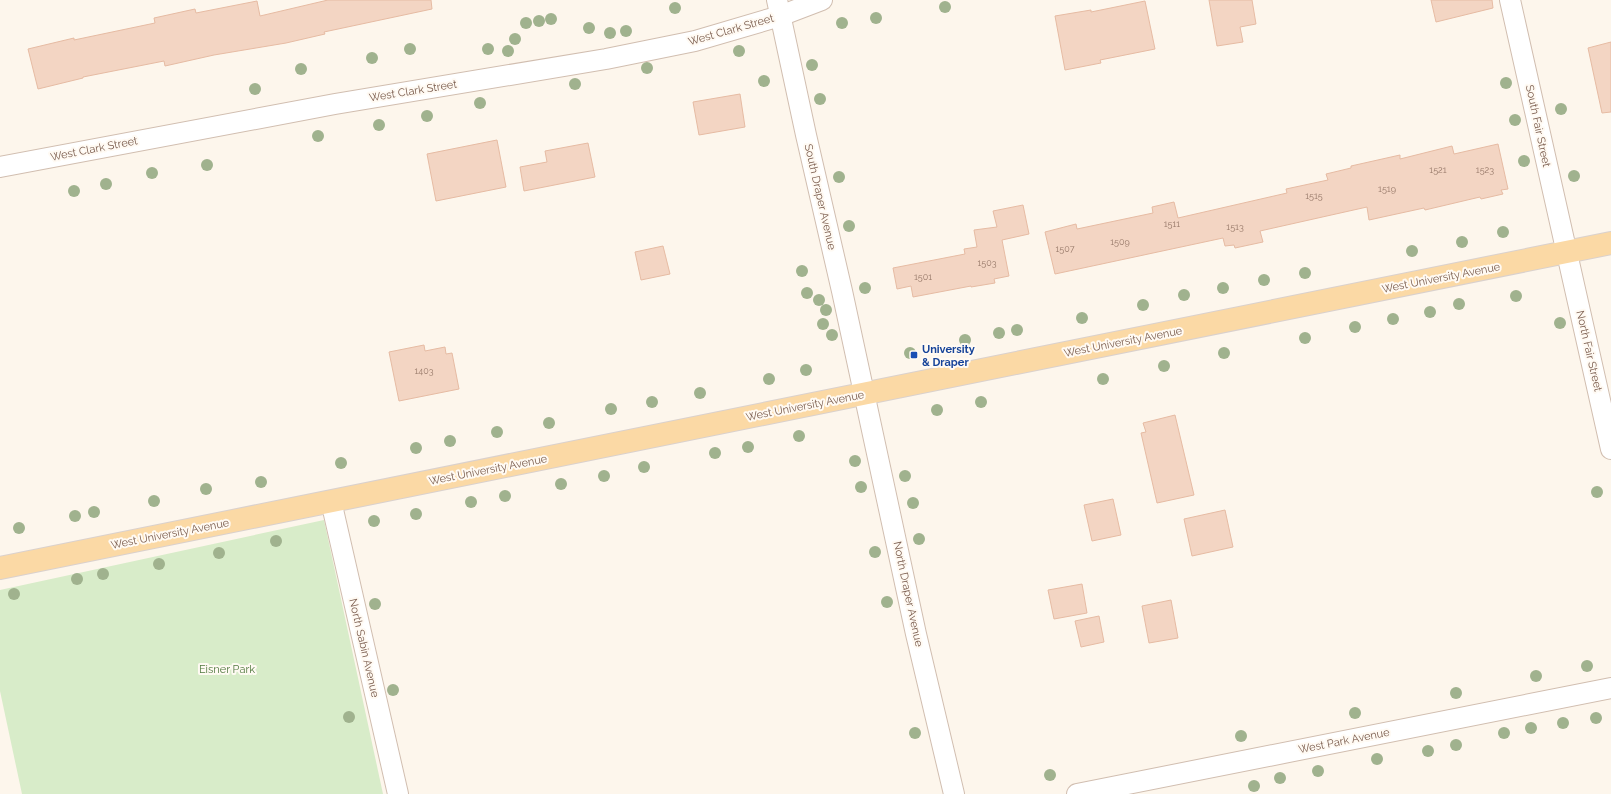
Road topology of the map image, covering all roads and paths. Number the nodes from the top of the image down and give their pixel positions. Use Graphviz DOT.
graph roads {
  1 [pos="822,0"];
  2 [pos="1510,0"];
  3 [pos="778,8"];
  4 [pos="0,167"];
  5 [pos="1611,244"];
  6 [pos="1566,253"];
  7 [pos="864,394"];
  8 [pos="1611,449"];
  9 [pos="331,501"];
  10 [pos="0,568"];
  11 [pos="1611,688"];
  12 [pos="398,794"];
  13 [pos="954,794"];
  14 [pos="1077,794"];
  1 -- 3 [label="street, West Clark Street"];
  2 -- 6 [label="street, South Fair Street"];
  3 -- 4 [label="street, West Clark Street"];
  3 -- 7 [label="street, South Draper Avenue"];
  5 -- 6 [label="main road, West University Avenue"];
  6 -- 7 [label="main road, West University Avenue"];
  6 -- 8 [label="street, North Fair Street"];
  7 -- 9 [label="main road, West University Avenue"];
  7 -- 13 [label="street, North Draper Avenue"];
  9 -- 10 [label="main road, West University Avenue"];
  9 -- 12 [label="street, North Sabin Avenue"];
  11 -- 14 [label="street, West Park Avenue"];
}
